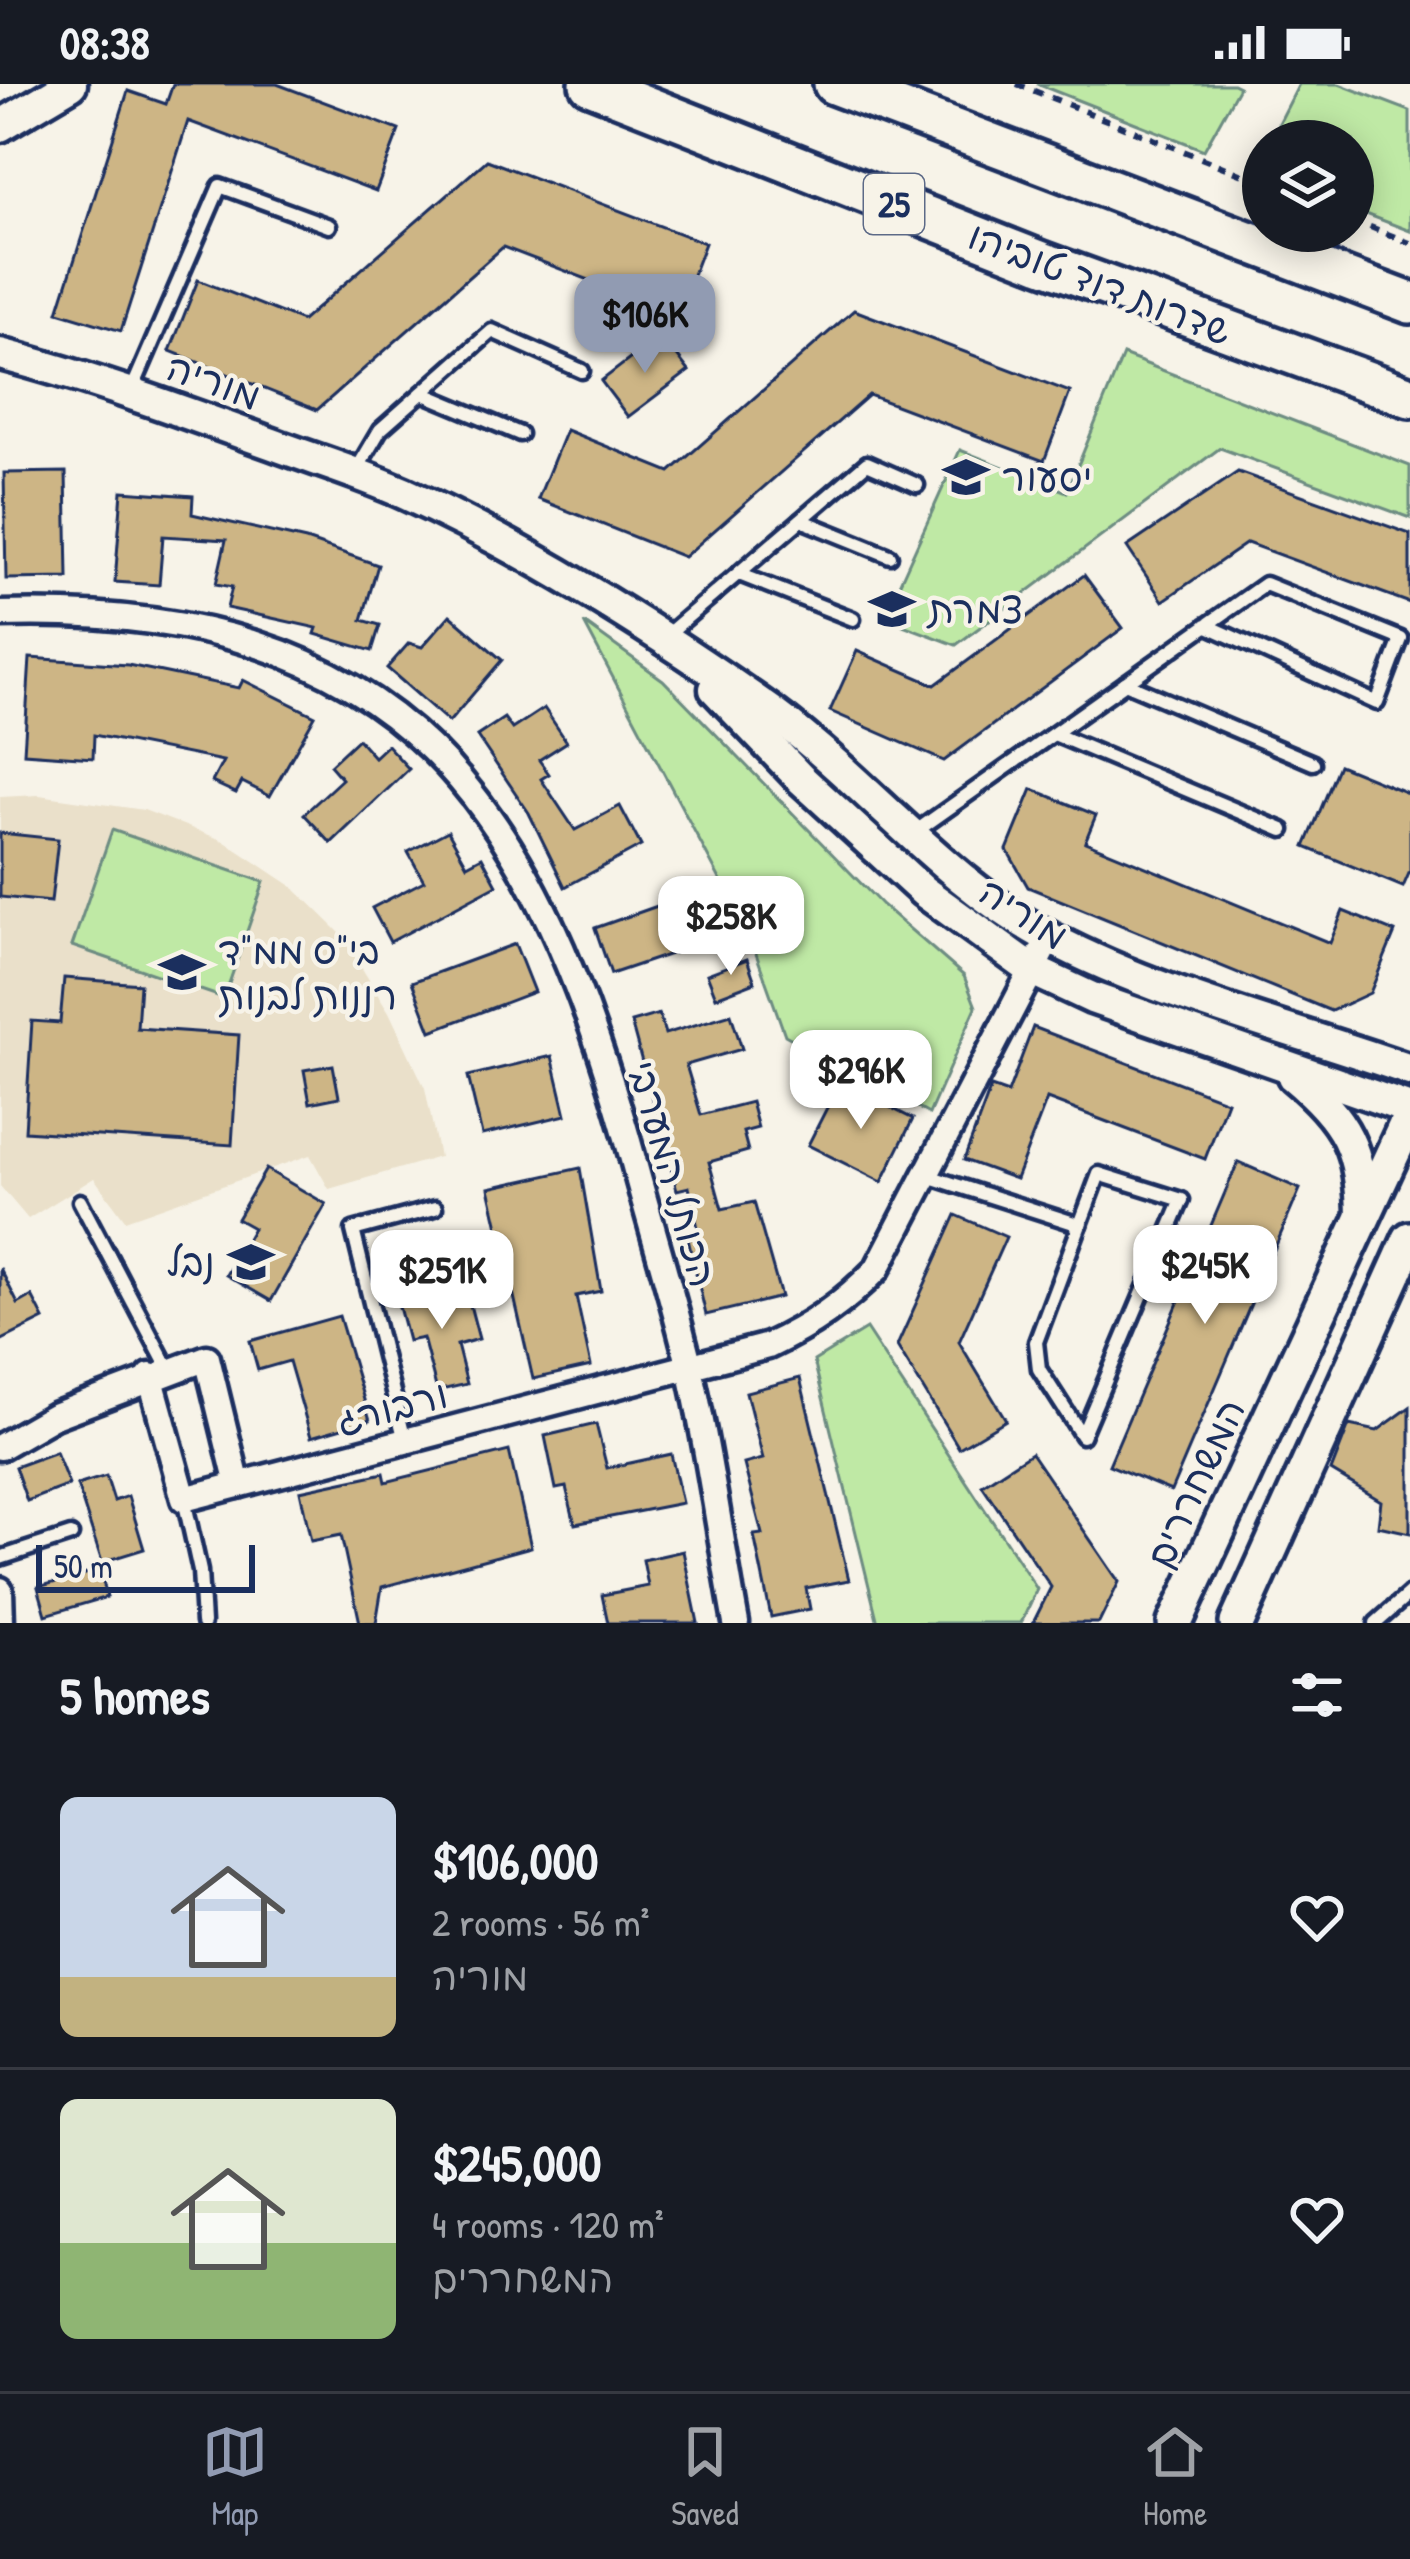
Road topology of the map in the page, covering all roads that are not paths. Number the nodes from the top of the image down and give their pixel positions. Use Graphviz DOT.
graph roads {
  1 [pos="71,84"];
  2 [pos="590,84"];
  3 [pos="834,84"];
  4 [pos="0,126"];
  5 [pos="329,226"];
  6 [pos="1410,303"];
  7 [pos="0,337"];
  8 [pos="0,354"];
  9 [pos="582,371"];
  10 [pos="118,388"];
  11 [pos="422,393"];
  12 [pos="1410,397"];
  13 [pos="520,434"];
  14 [pos="353,474"];
  15 [pos="917,485"];
  16 [pos="801,520"];
  17 [pos="890,556"];
  18 [pos="739,574"];
  19 [pos="0,614"];
  20 [pos="853,619"];
  21 [pos="1207,625"];
  22 [pos="669,646"];
  23 [pos="1125,683"];
  24 [pos="1054,734"];
  25 [pos="1313,763"];
  26 [pos="1283,830"];
  27 [pos="914,833"];
  28 [pos="1049,938"];
  29 [pos="1032,970"];
  30 [pos="1274,1061"];
  31 [pos="1410,1070"];
  32 [pos="1410,1113"];
  33 [pos="928,1177"];
  34 [pos="80,1201"];
  35 [pos="435,1208"];
  36 [pos="1362,1223"];
  37 [pos="1080,1225"];
  38 [pos="1410,1240"];
  39 [pos="1402,1267"];
  40 [pos="689,1366"];
  41 [pos="160,1373"];
  42 [pos="405,1441"];
  43 [pos="0,1447"];
  44 [pos="238,1485"];
  45 [pos="184,1499"];
  46 [pos="70,1535"];
  47 [pos="0,1558"];
  48 [pos="0,1590"];
  49 [pos="1410,1593"];
  50 [pos="1,1623"];
  51 [pos="203,1623"];
  52 [pos="736,1623"];
  53 [pos="1175,1623"];
  54 [pos="1237,1623"];
  55 [pos="1376,1623"];
  1 -- 4 [label="street"];
  2 -- 12 [label="highway, שדרות דוד טוביהו / 25"];
  3 -- 6 [label="highway, 25"];
  5 -- 10 [label="lane"];
  7 -- 10 [label="street, מוריה"];
  8 -- 10 [label="street, מוריה"];
  9 -- 11 [label="lane"];
  10 -- 14 [label="street, מוריה"];
  11 -- 13 [label="lane"];
  11 -- 14 [label="lane"];
  14 -- 22 [label="street, מוריה"];
  15 -- 16 [label="lane"];
  16 -- 17 [label="lane"];
  16 -- 18 [label="lane"];
  18 -- 20 [label="lane"];
  18 -- 22 [label="lane"];
  19 -- 40 [label="street, הכותל המערבי"];
  21 -- 21 [label="lane"];
  21 -- 23 [label="lane"];
  22 -- 27 [label="street, מוריה"];
  22 -- 29 [label="street, מוריה"];
  23 -- 24 [label="lane"];
  23 -- 25 [label="lane"];
  24 -- 26 [label="lane"];
  24 -- 27 [label="lane"];
  27 -- 28 [label="street, מוריה"];
  28 -- 29 [label="street, ורבורג"];
  28 -- 31 [label="street, מוריה"];
  29 -- 30 [label="street, מוריה"];
  29 -- 33 [label="street, ורבורג"];
  30 -- 32 [label="street, מוריה"];
  30 -- 36 [label="street"];
  32 -- 36 [label="main road, המשחררים"];
  33 -- 37 [label="lane"];
  33 -- 40 [label="street, ורבורג"];
  34 -- 41 [label="lane"];
  35 -- 42 [label="lane"];
  36 -- 53 [label="main road, המשחררים"];
  37 -- 37 [label="lane"];
  38 -- 39 [label="main road"];
  39 -- 54 [label="main road"];
  40 -- 42 [label="street, ורבורג"];
  40 -- 52 [label="street, הכותל המערבי"];
  41 -- 43 [label="street"];
  41 -- 44 [label="street"];
  41 -- 45 [label="street"];
  42 -- 44 [label="street, ורבורג"];
  44 -- 45 [label="street, ורבורג"];
  45 -- 51 [label="lane"];
  46 -- 47 [label="lane"];
  48 -- 50 [label="street"];
  49 -- 55 [label="lane"];
}
